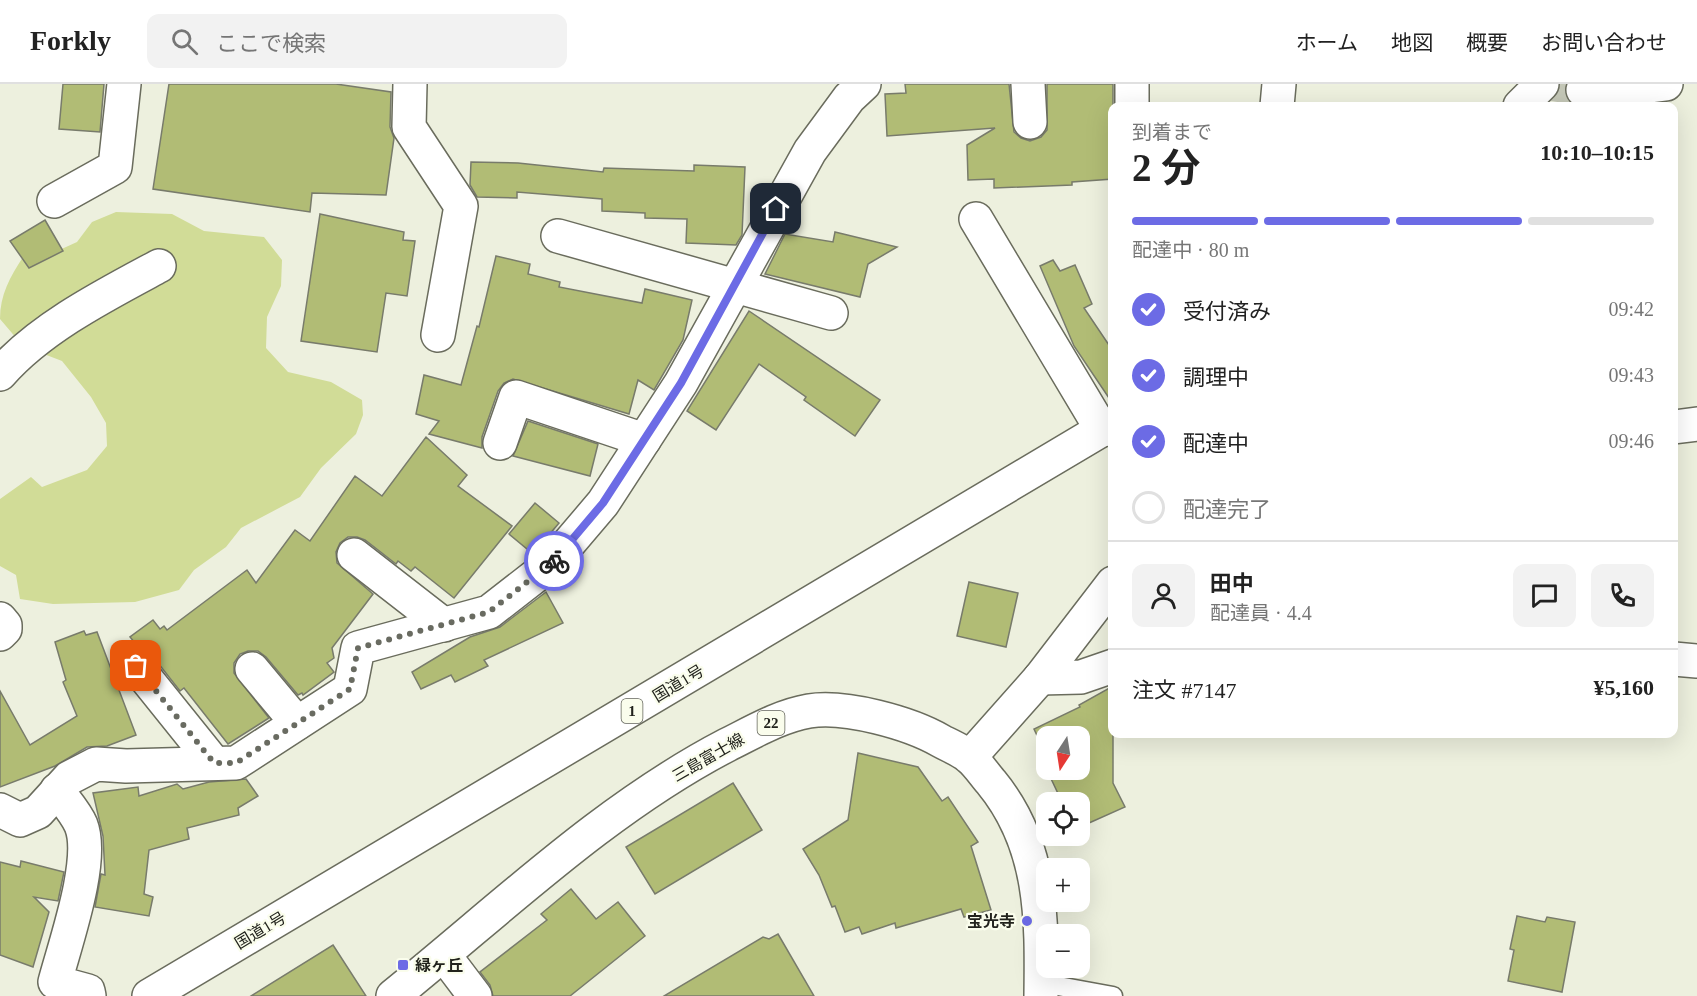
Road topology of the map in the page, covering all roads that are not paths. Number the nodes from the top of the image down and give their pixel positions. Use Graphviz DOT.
graph roads {
  1 [pos="124,84"];
  2 [pos="410,84"];
  3 [pos="864,84"];
  4 [pos="1028,84"];
  5 [pos="1132,84"];
  6 [pos="1279,84"];
  7 [pos="1542,84"];
  8 [pos="1666,84"];
  9 [pos="1583,90"];
  10 [pos="1132,102"];
  11 [pos="1277,102"];
  12 [pos="1524,102"];
  13 [pos="1030,122"];
  14 [pos="54,201"];
  15 [pos="976,219"];
  16 [pos="558,236"];
  17 [pos="159,266"];
  18 [pos="732,286"];
  19 [pos="831,313"];
  20 [pos="438,335"];
  21 [pos="0,374"];
  22 [pos="1697,424"];
  23 [pos="1107,426"];
  24 [pos="1678,426"];
  25 [pos="644,440"];
  26 [pos="500,443"];
  27 [pos="354,555"];
  28 [pos="1108,590"];
  29 [pos="0,619"];
  30 [pos="444,625"];
  31 [pos="0,634"];
  32 [pos="1678,659"];
  33 [pos="1697,661"];
  34 [pos="136,666"];
  35 [pos="1108,668"];
  36 [pos="252,669"];
  37 [pos="1040,678"];
  38 [pos="297,723"];
  39 [pos="970,758"];
  40 [pos="214,763"];
  41 [pos="57,790"];
  42 [pos="0,810"];
  43 [pos="444,955"];
  44 [pos="1041,990"];
  45 [pos="90,996"];
  46 [pos="149,996"];
  47 [pos="393,996"];
  48 [pos="475,996"];
  49 [pos="1113,996"];
  1 -- 14 [label="main road"];
  2 -- 20 [label="main road"];
  3 -- 18 [label="main road"];
  4 -- 13 [label="main road"];
  5 -- 10 [label="main road"];
  6 -- 11 [label="main road"];
  7 -- 12 [label="main road"];
  8 -- 9 [label="main road"];
  15 -- 23 [label="main road"];
  16 -- 18 [label="main road"];
  17 -- 21 [label="main road"];
  18 -- 19 [label="main road"];
  18 -- 25 [label="main road"];
  22 -- 24 [label="main road"];
  23 -- 46 [label="main road, 国道1号 / 1"];
  25 -- 26 [label="main road"];
  25 -- 30 [label="main road"];
  27 -- 30 [label="main road"];
  28 -- 37 [label="main road"];
  29 -- 31 [label="main road"];
  30 -- 38 [label="main road"];
  32 -- 33 [label="main road"];
  34 -- 40 [label="main road"];
  35 -- 37 [label="main road"];
  36 -- 38 [label="main road"];
  37 -- 39 [label="main road"];
  38 -- 40 [label="main road"];
  39 -- 43 [label="main road, 三島富士線 / 22"];
  39 -- 44 [label="main road, 三島富士線 / 22"];
  40 -- 41 [label="main road"];
  41 -- 42 [label="main road"];
  41 -- 45 [label="main road"];
  43 -- 47 [label="main road, 三島富士線 / 22"];
  43 -- 48 [label="main road"];
  44 -- 49 [label="lane"];
}
